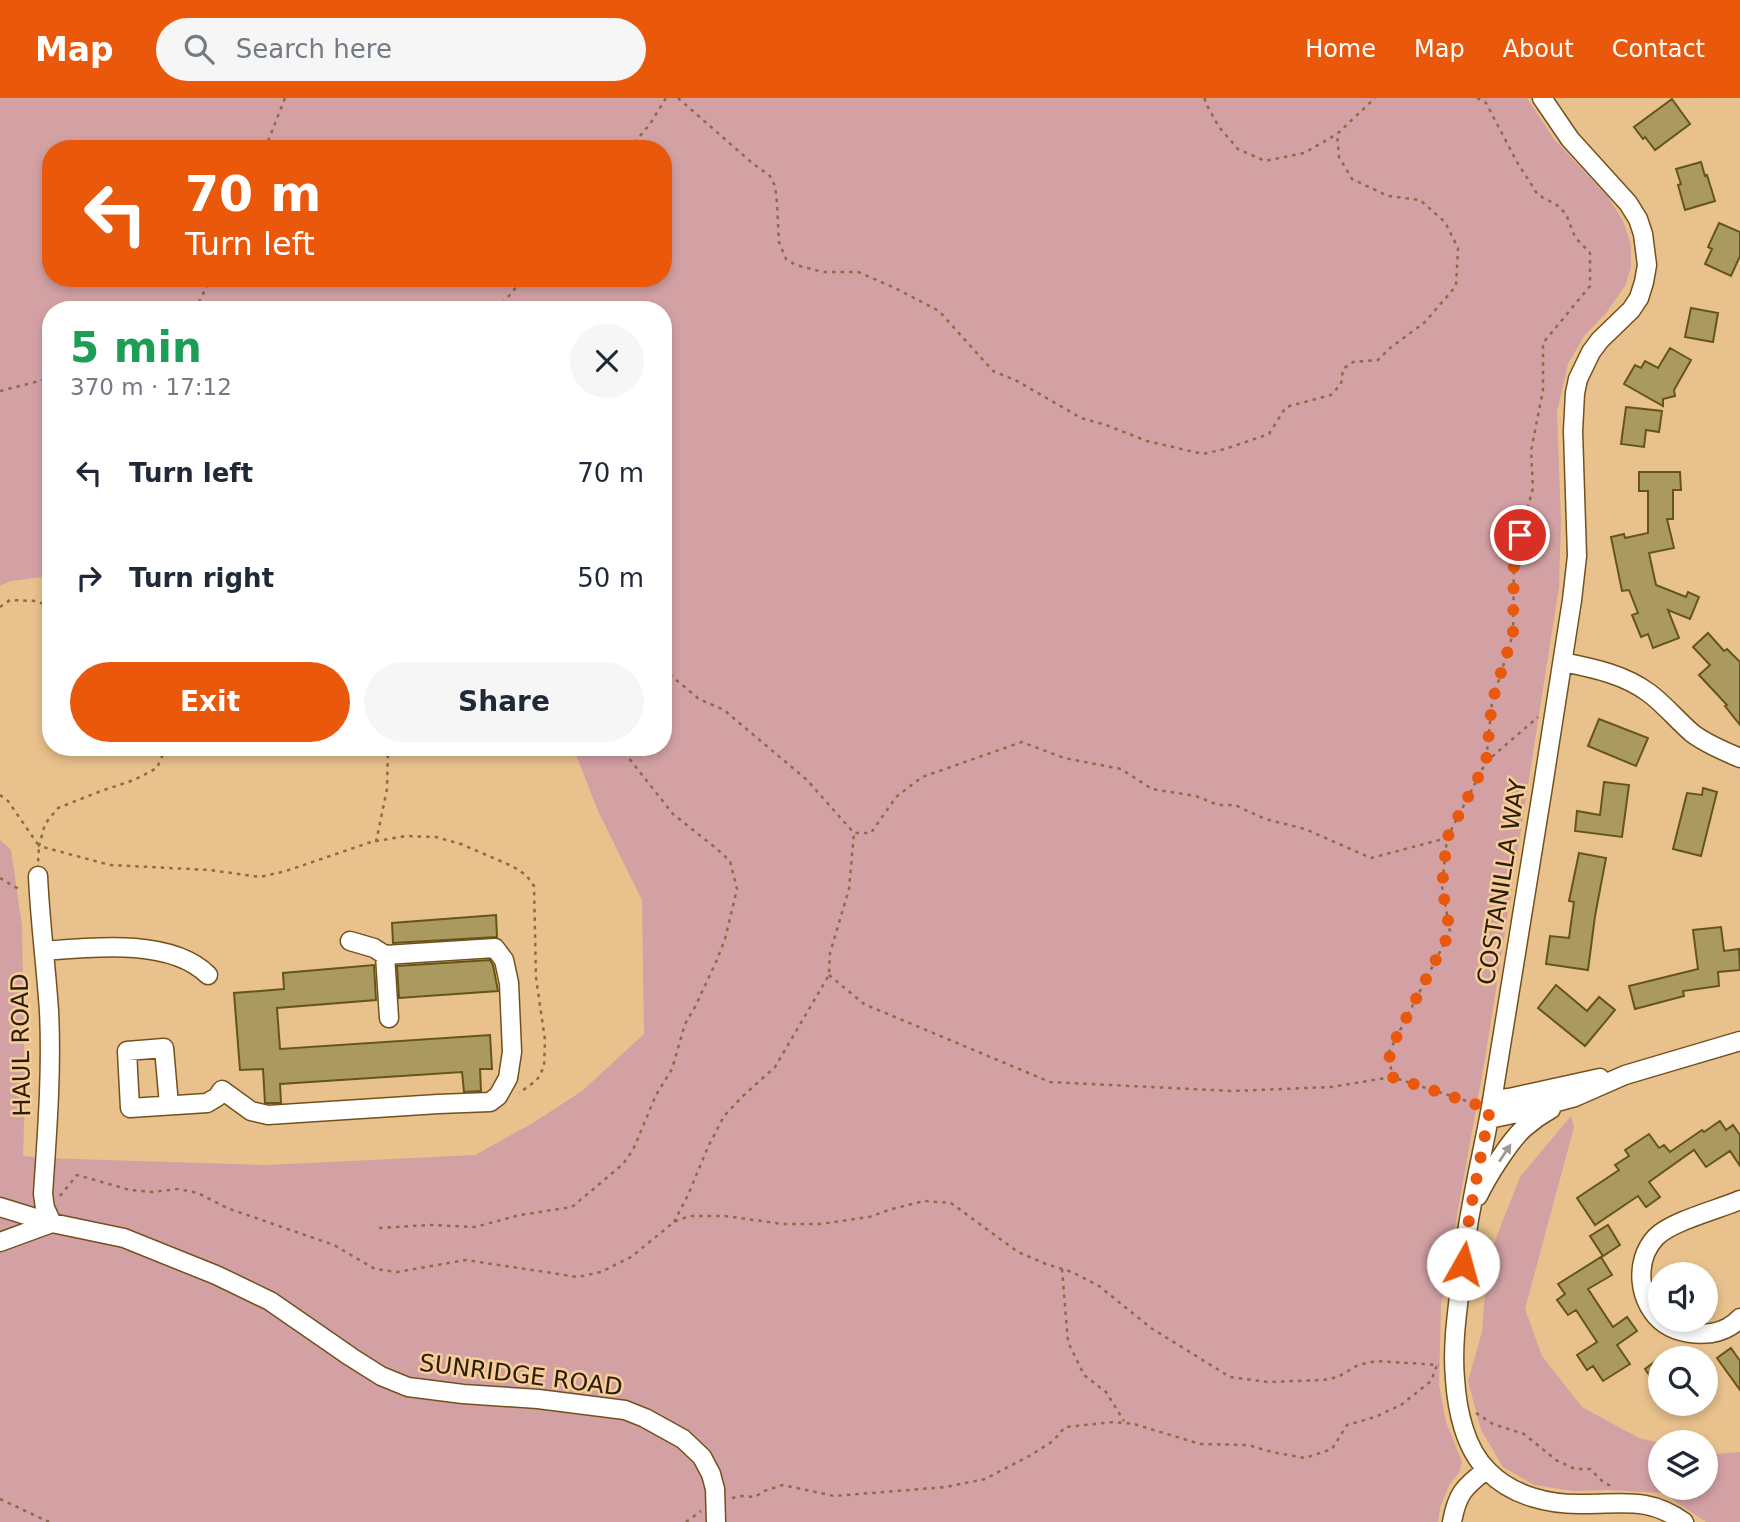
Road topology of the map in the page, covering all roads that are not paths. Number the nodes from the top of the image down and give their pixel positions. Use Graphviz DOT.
graph roads {
  1 [pos="1542,98"];
  2 [pos="1563,662"];
  3 [pos="1740,758"];
  4 [pos="38,876"];
  5 [pos="350,940"];
  6 [pos="44,951"];
  7 [pos="385,955"];
  8 [pos="208,975"];
  9 [pos="389,1018"];
  10 [pos="1740,1041"];
  11 [pos="1625,1075"];
  12 [pos="1575,1097"];
  13 [pos="169,1105"];
  14 [pos="1490,1109"];
  15 [pos="1740,1200"];
  16 [pos="0,1207"];
  17 [pos="1470,1212"];
  18 [pos="49,1218"];
  19 [pos="0,1241"];
  20 [pos="1740,1318"];
  21 [pos="1486,1470"];
  22 [pos="716,1522"];
  23 [pos="1452,1522"];
  24 [pos="1684,1522"];
  1 -- 2 [label="street, COSTANILLA WAY"];
  2 -- 3 [label="street"];
  2 -- 14 [label="street, COSTANILLA WAY"];
  4 -- 6 [label="street, HAUL ROAD"];
  5 -- 7 [label="street"];
  6 -- 8 [label="street"];
  6 -- 18 [label="street, HAUL ROAD"];
  7 -- 9 [label="street"];
  7 -- 13 [label="street"];
  10 -- 11 [label="street"];
  11 -- 12 [label="street"];
  11 -- 14 [label="street"];
  12 -- 14 [label="street"];
  17 -- 12 [label="street, one-way"];
  14 -- 17 [label="street"];
  15 -- 20 [label="street"];
  16 -- 18 [label="street, SUNRIDGE ROAD"];
  17 -- 21 [label="street"];
  18 -- 19 [label="street"];
  18 -- 22 [label="street, SUNRIDGE ROAD"];
  21 -- 23 [label="street"];
  21 -- 24 [label="street"];
}
